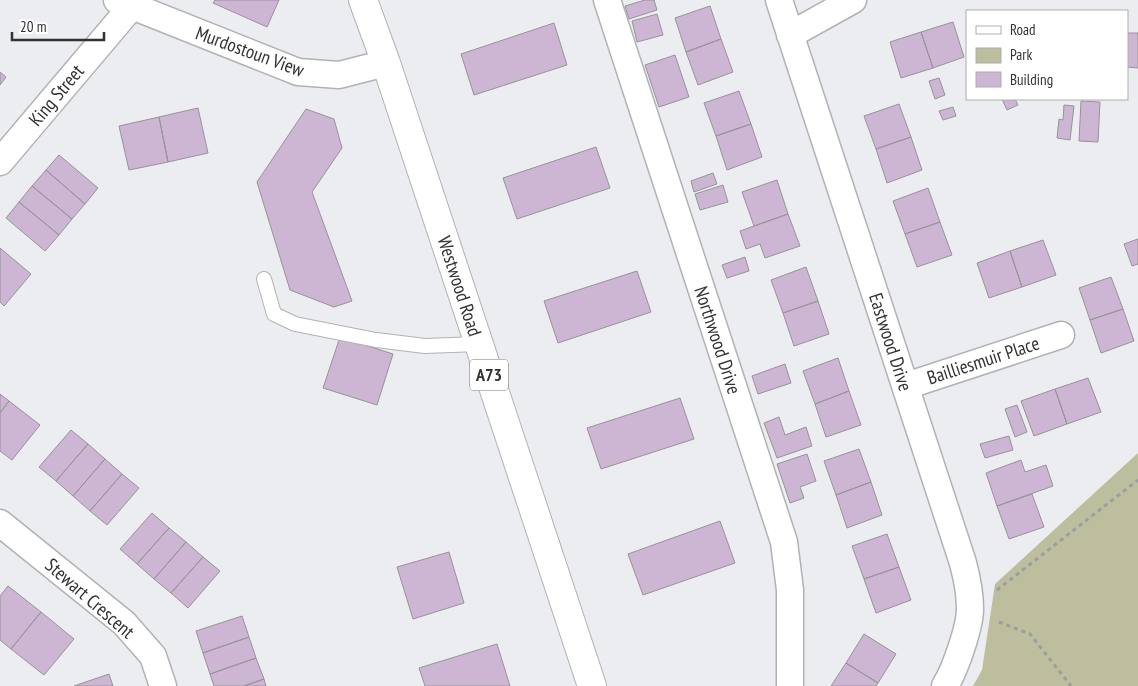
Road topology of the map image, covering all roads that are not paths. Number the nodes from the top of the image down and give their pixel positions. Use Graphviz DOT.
graph roads {
  1 [pos="363,0"];
  2 [pos="607,0"];
  3 [pos="779,0"];
  4 [pos="853,0"];
  5 [pos="124,3"];
  6 [pos="790,35"];
  7 [pos="386,63"];
  8 [pos="0,162"];
  9 [pos="264,279"];
  10 [pos="1061,334"];
  11 [pos="479,344"];
  12 [pos="906,386"];
  13 [pos="0,523"];
  14 [pos="163,686"];
  15 [pos="592,686"];
  16 [pos="790,686"];
  17 [pos="945,686"];
  1 -- 7 [label="main road, Westwood Road / A73"];
  2 -- 16 [label="street, Northwood Drive"];
  3 -- 6 [label="street, Eastwood Drive"];
  4 -- 6 [label="street"];
  5 -- 7 [label="street, Murdostoun View"];
  5 -- 8 [label="street, King Street"];
  6 -- 12 [label="street, Eastwood Drive"];
  7 -- 11 [label="main road, Westwood Road / A73"];
  9 -- 11 [label="lane"];
  10 -- 12 [label="street, Bailliesmuir Place"];
  11 -- 15 [label="main road, Westwood Road / A73"];
  12 -- 17 [label="street, Eastwood Drive"];
  13 -- 14 [label="street, Stewart Crescent"];
}
